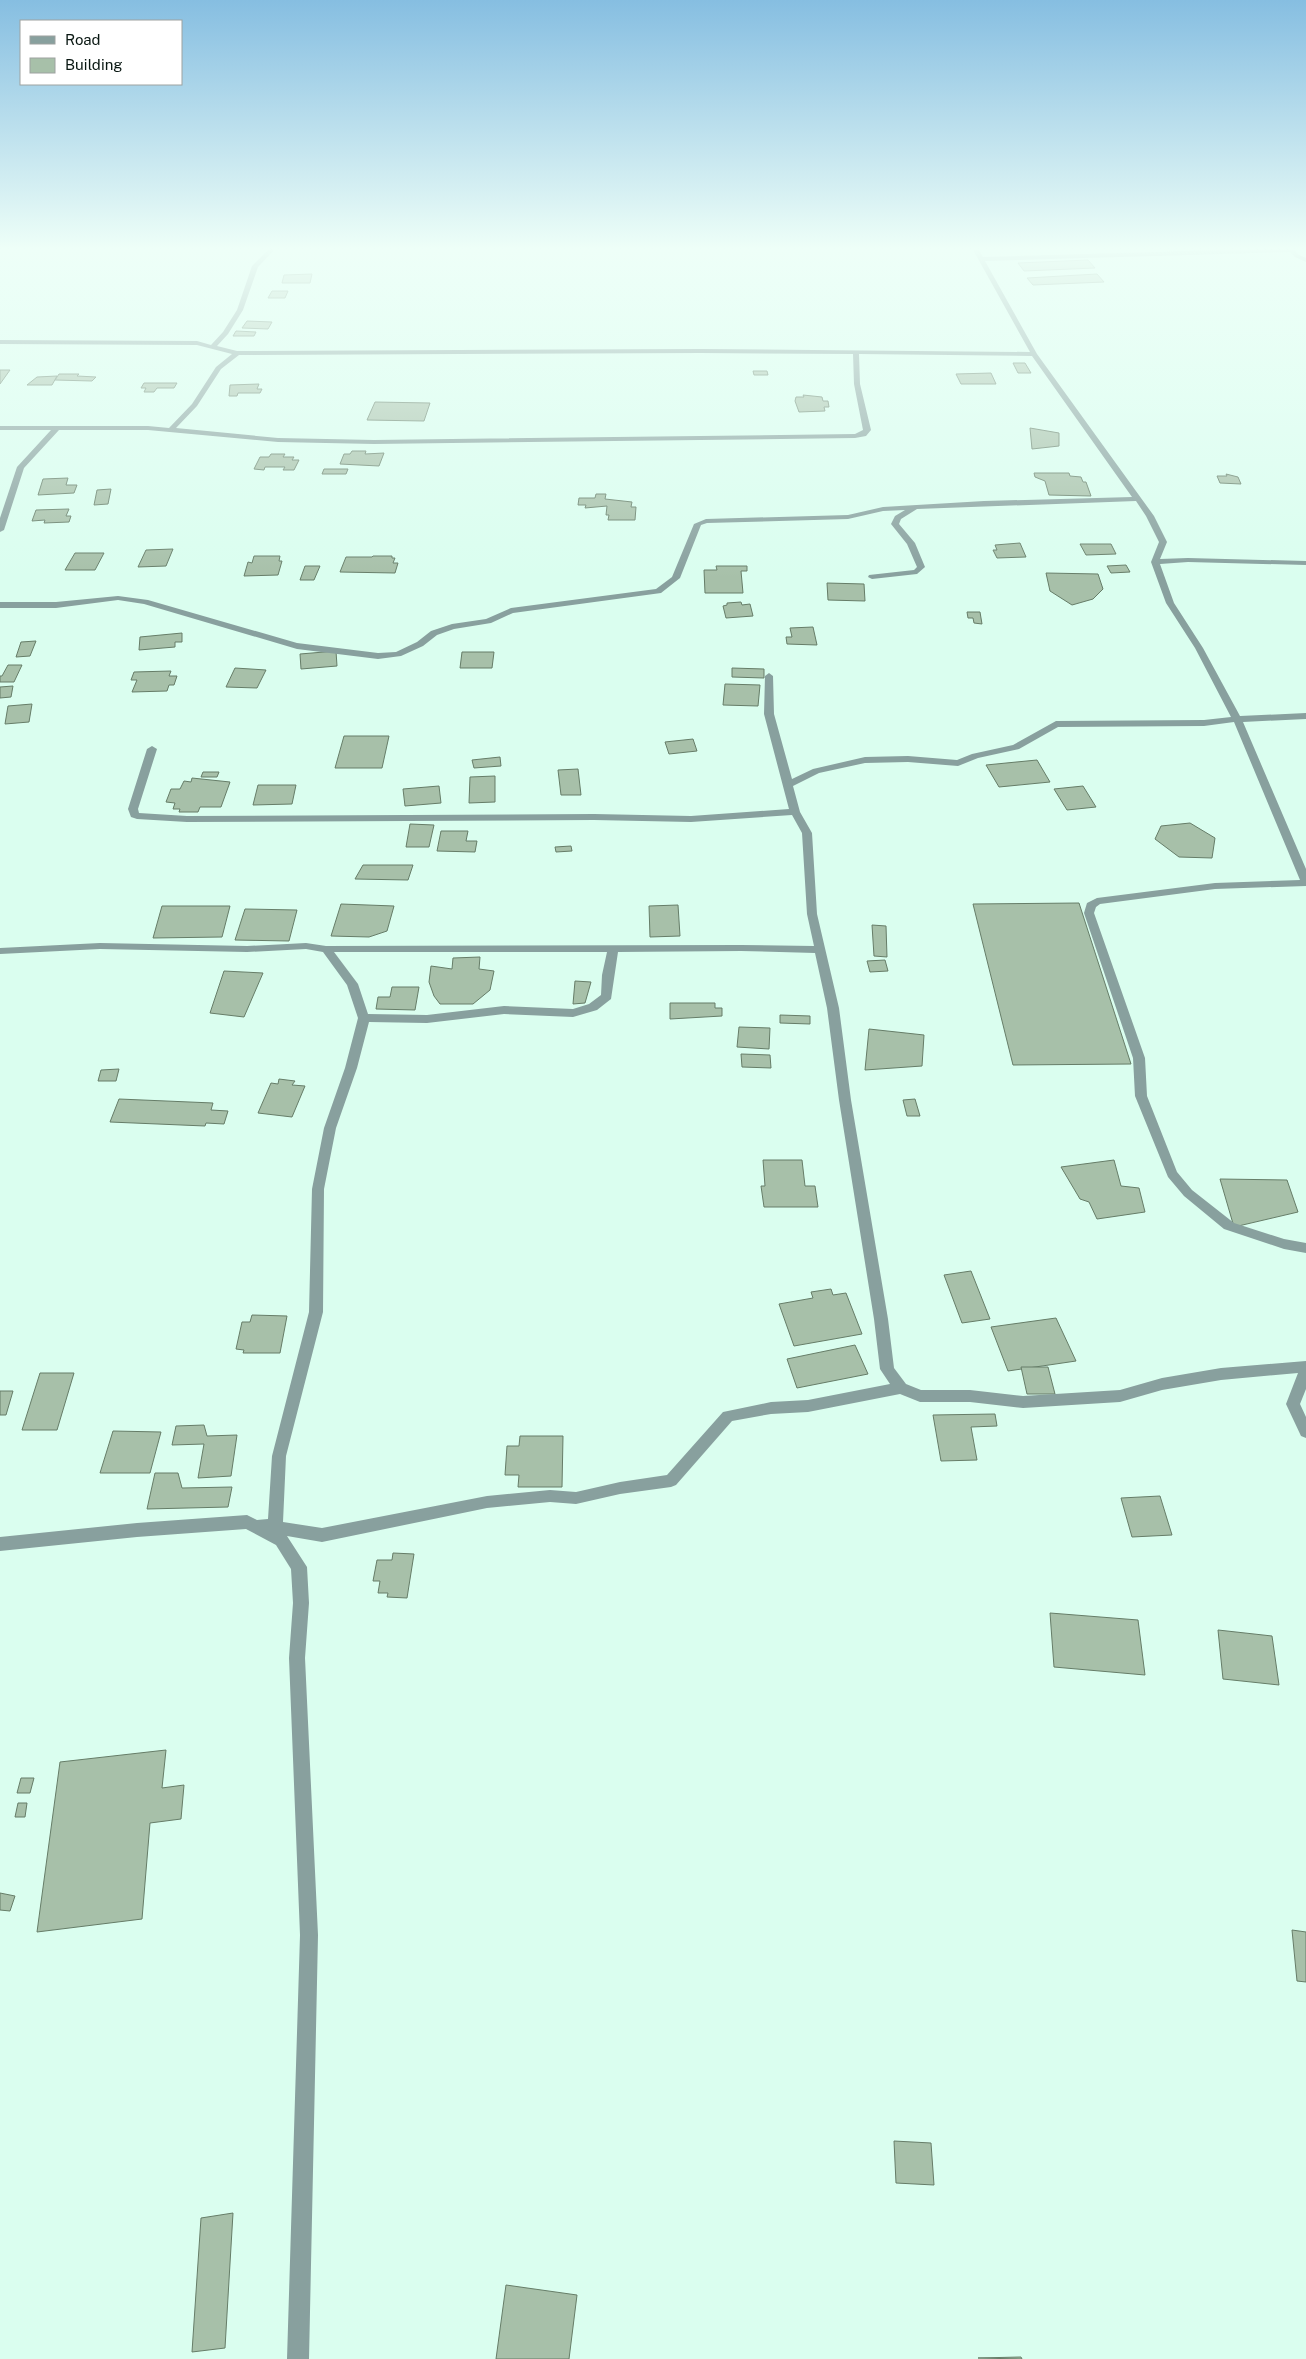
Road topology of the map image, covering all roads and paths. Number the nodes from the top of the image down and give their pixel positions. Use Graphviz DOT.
graph roads {
  1 [pos="231,358"];
  2 [pos="856,358"];
  3 [pos="1037,358"];
  4 [pos="0,428"];
  5 [pos="56,429"];
  6 [pos="171,430"];
  7 [pos="1137,499"];
  8 [pos="915,507"];
  9 [pos="0,530"];
  10 [pos="1155,562"];
  11 [pos="1306,564"];
  12 [pos="872,578"];
  13 [pos="0,605"];
  14 [pos="769,676"];
  15 [pos="1306,716"];
  16 [pos="1236,719"];
  17 [pos="152,749"];
  18 [pos="788,785"];
  19 [pos="795,812"];
  20 [pos="1306,882"];
  21 [pos="326,949"];
  22 [pos="614,950"];
  23 [pos="822,950"];
  24 [pos="0,951"];
  25 [pos="364,1018"];
  26 [pos="1306,1248"];
  27 [pos="1306,1369"];
  28 [pos="901,1388"];
  29 [pos="1306,1432"];
  30 [pos="247,1522"];
  31 [pos="275,1528"];
  32 [pos="0,1544"];
  33 [pos="298,2359"];
  1 -- 6 [label="street"];
  2 -- 6 [label="street"];
  3 -- 7 [label="street"];
  4 -- 5 [label="street"];
  5 -- 6 [label="street"];
  5 -- 9 [label="street"];
  7 -- 8 [label="street"];
  7 -- 10 [label="street"];
  8 -- 12 [label="street"];
  8 -- 13 [label="street"];
  10 -- 11 [label="street"];
  10 -- 16 [label="street"];
  14 -- 18 [label="street"];
  15 -- 16 [label="street"];
  16 -- 18 [label="street"];
  16 -- 20 [label="street"];
  17 -- 19 [label="street"];
  18 -- 19 [label="street"];
  19 -- 23 [label="street"];
  20 -- 26 [label="street"];
  21 -- 22 [label="street"];
  21 -- 24 [label="street"];
  21 -- 25 [label="street"];
  22 -- 23 [label="street"];
  22 -- 25 [label="street"];
  23 -- 28 [label="street"];
  25 -- 31 [label="street"];
  27 -- 28 [label="street"];
  27 -- 29 [label="street"];
  28 -- 31 [label="street"];
  30 -- 31 [label="street"];
  30 -- 32 [label="street"];
  30 -- 33 [label="street"];
}
